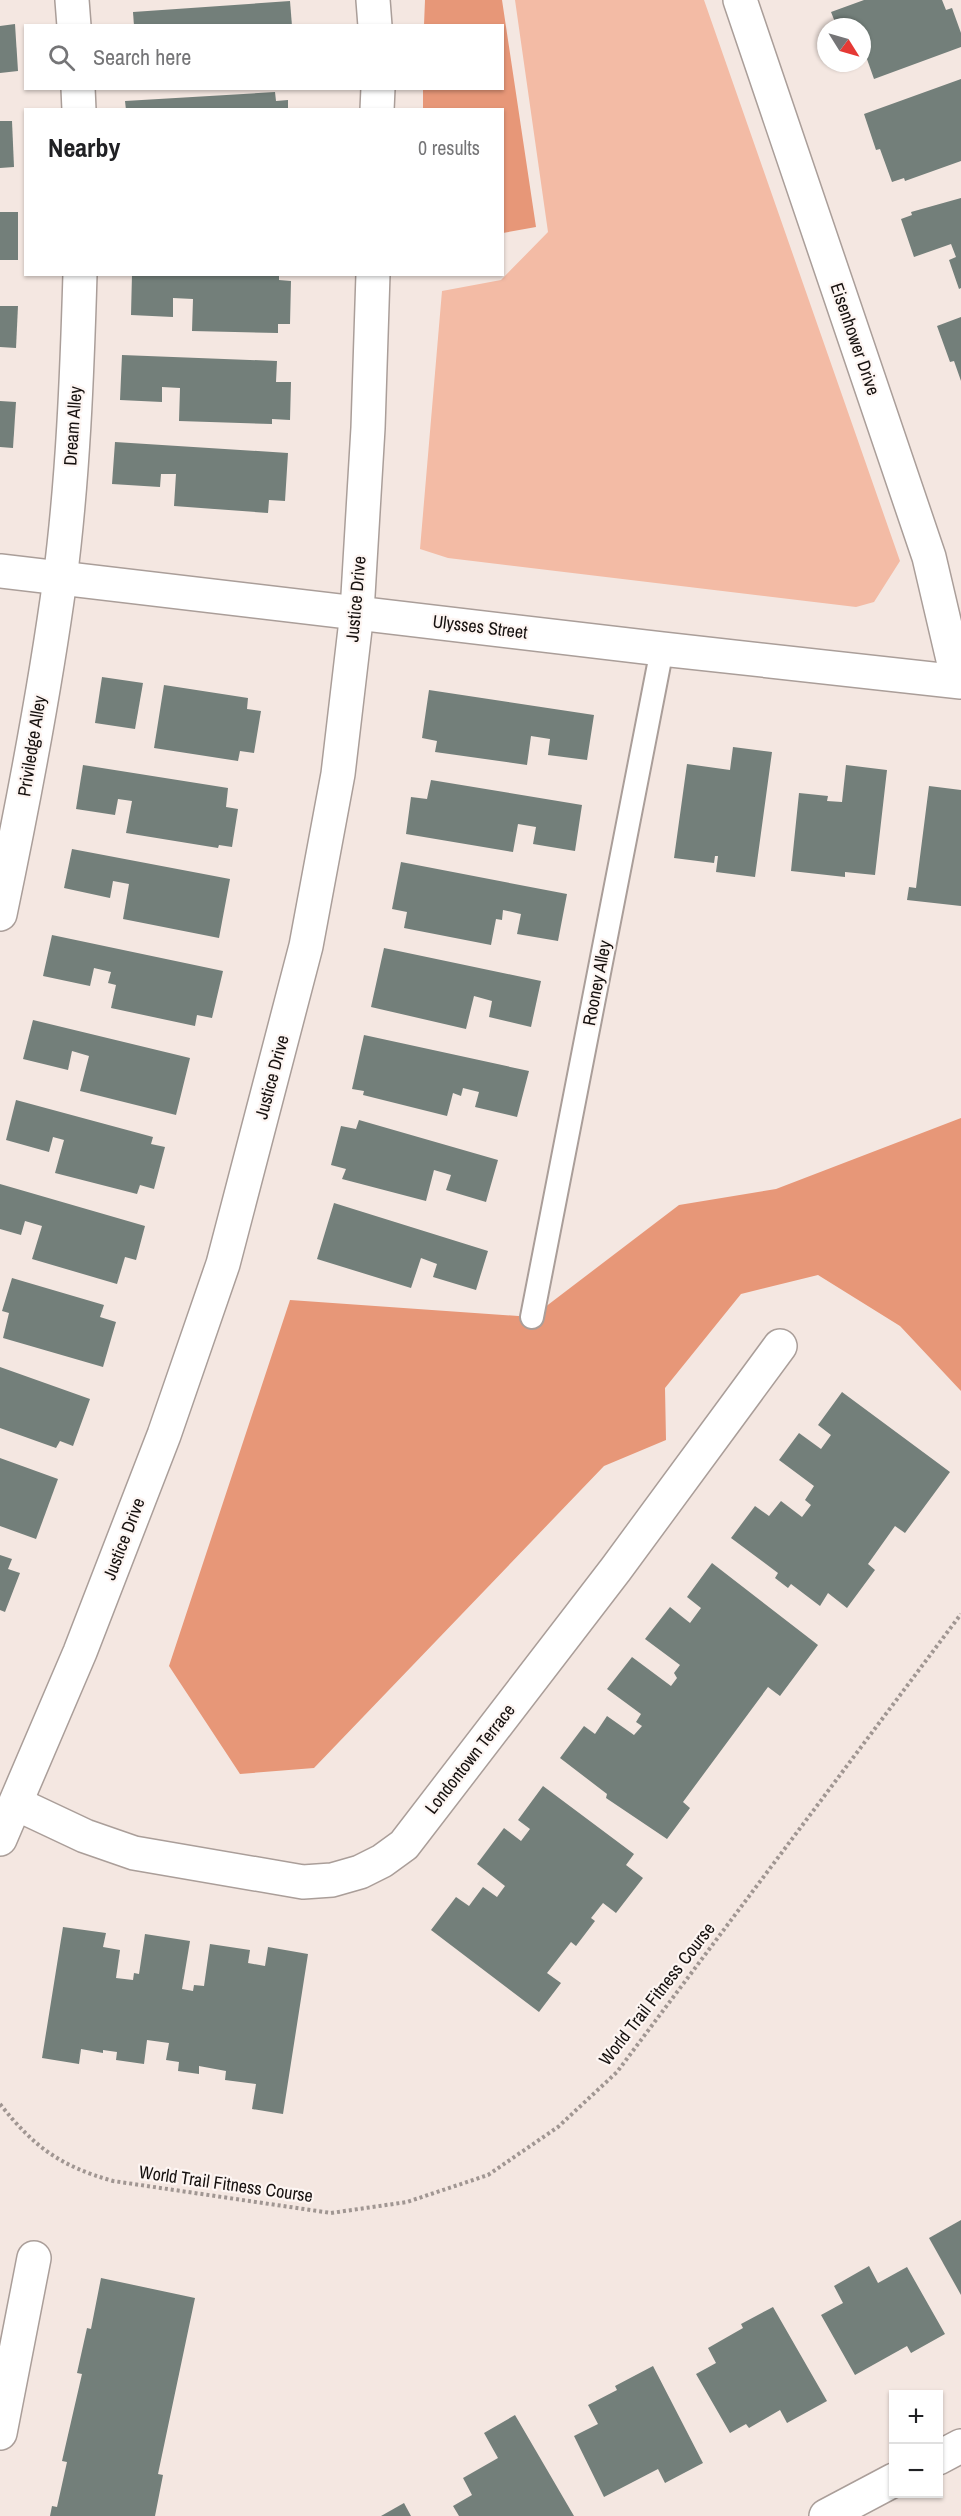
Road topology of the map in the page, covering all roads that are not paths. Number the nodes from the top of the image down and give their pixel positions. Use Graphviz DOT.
graph roads {
  1 [pos="72,0"];
  2 [pos="373,0"];
  3 [pos="740,0"];
  4 [pos="74,24"];
  5 [pos="375,24"];
  6 [pos="78,90"];
  7 [pos="378,90"];
  8 [pos="79,108"];
  9 [pos="377,108"];
  10 [pos="80,276"];
  11 [pos="373,276"];
  12 [pos="0,571"];
  13 [pos="60,578"];
  14 [pos="357,612"];
  15 [pos="662,649"];
  16 [pos="960,681"];
  17 [pos="0,914"];
  18 [pos="532,1317"];
  19 [pos="780,1346"];
  20 [pos="17,1804"];
  21 [pos="0,1839"];
  22 [pos="34,2258"];
  23 [pos="0,2433"];
  24 [pos="961,2446"];
  25 [pos="943,2456"];
  26 [pos="889,2483"];
  27 [pos="841,2512"];
  1 -- 4 [label="street"];
  2 -- 5 [label="street"];
  3 -- 16 [label="street, Eisenhower Drive"];
  6 -- 8 [label="street"];
  7 -- 9 [label="street"];
  10 -- 13 [label="street, Dream Alley"];
  11 -- 14 [label="street, Justice Drive"];
  12 -- 13 [label="street, Ulysses Street"];
  13 -- 14 [label="street, Ulysses Street"];
  13 -- 17 [label="street, Priviledge Alley"];
  14 -- 15 [label="street, Ulysses Street"];
  14 -- 20 [label="street, Justice Drive"];
  15 -- 16 [label="street, Ulysses Street"];
  15 -- 18 [label="lane, Rooney Alley"];
  19 -- 20 [label="street, Londontown Terrace"];
  20 -- 21 [label="street, Justice Drive"];
  22 -- 23 [label="street"];
  24 -- 25 [label="street"];
  26 -- 27 [label="street"];
}
